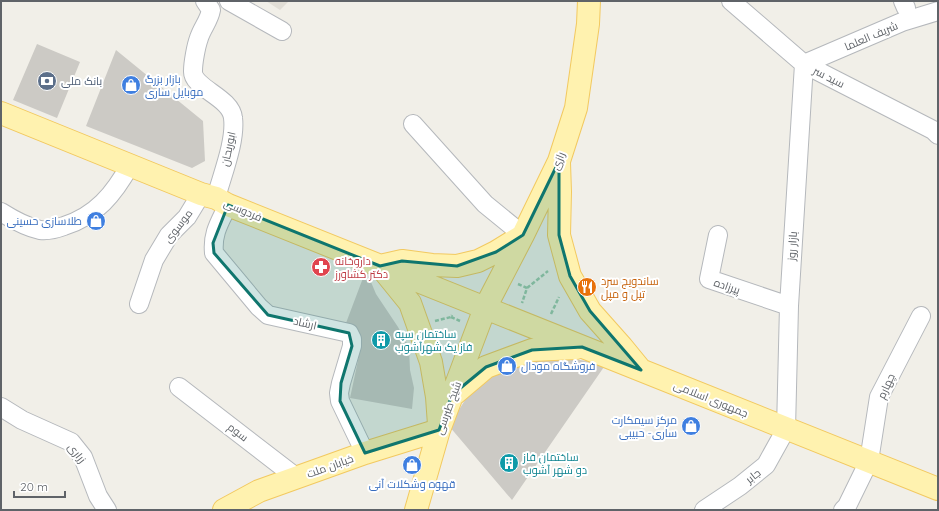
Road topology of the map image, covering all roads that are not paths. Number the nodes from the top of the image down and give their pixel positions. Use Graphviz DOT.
graph roads {
  1 [pos="205,1"];
  2 [pos="229,1"];
  3 [pos="589,1"];
  4 [pos="731,1"];
  5 [pos="938,11"];
  6 [pos="282,31"];
  7 [pos="804,64"];
  8 [pos="1,113"];
  9 [pos="412,124"];
  10 [pos="936,131"];
  11 [pos="559,161"];
  12 [pos="130,165"];
  13 [pos="215,199"];
  14 [pos="1,212"];
  15 [pos="523,235"];
  16 [pos="718,235"];
  17 [pos="380,266"];
  18 [pos="139,304"];
  19 [pos="789,306"];
  20 [pos="485,308"];
  21 [pos="921,316"];
  22 [pos="582,347"];
  23 [pos="641,370"];
  24 [pos="179,387"];
  25 [pos="452,395"];
  26 [pos="1,407"];
  27 [pos="786,429"];
  28 [pos="439,430"];
  29 [pos="365,453"];
  30 [pos="869,461"];
  31 [pos="297,478"];
  32 [pos="938,489"];
  33 [pos="107,510"];
  34 [pos="224,510"];
  35 [pos="416,510"];
  36 [pos="704,510"];
  37 [pos="843,510"];
  1 -- 13 [label="street, ابوریحان"];
  2 -- 6 [label="street"];
  3 -- 11 [label="main road, رازی"];
  4 -- 7 [label="street, سید سر"];
  5 -- 7 [label="street, شریف العلما"];
  7 -- 10 [label="street, سید سر"];
  7 -- 19 [label="street, بازار روز"];
  8 -- 12 [label="main road, فردوسی"];
  9 -- 15 [label="street"];
  11 -- 15 [label="main road, رازی"];
  11 -- 23 [label="main road"];
  12 -- 13 [label="main road, فردوسی"];
  12 -- 14 [label="street"];
  13 -- 17 [label="main road, فردوسی"];
  13 -- 18 [label="street, موسوی"];
  13 -- 29 [label="street, ارشاد"];
  15 -- 17 [label="main road"];
  15 -- 20 [label="main road, رازی"];
  16 -- 19 [label="street, پیرزاده"];
  17 -- 20 [label="main road, فردوسی"];
  17 -- 28 [label="main road"];
  19 -- 27 [label="street, بازار روز"];
  20 -- 22 [label="main road, جمهوری اسلامی"];
  20 -- 25 [label="main road, شیخ طبرسی"];
  21 -- 30 [label="street, چهارم"];
  22 -- 23 [label="main road, جمهوری اسلامی"];
  22 -- 25 [label="main road"];
  23 -- 27 [label="main road, جمهوری اسلامی"];
  24 -- 31 [label="street, سوم"];
  25 -- 28 [label="main road, شیخ طبرسی"];
  26 -- 33 [label="street, زراری"];
  27 -- 30 [label="main road, جمهوری اسلامی"];
  27 -- 36 [label="street, جابر"];
  28 -- 29 [label="main road, خیابان ملت"];
  28 -- 35 [label="main road, شیخ طبرسی"];
  29 -- 31 [label="main road, خیابان ملت"];
  30 -- 32 [label="main road, جمهوری اسلامی"];
  30 -- 37 [label="street, چهارم"];
  31 -- 34 [label="main road, خیابان ملت"];
}
